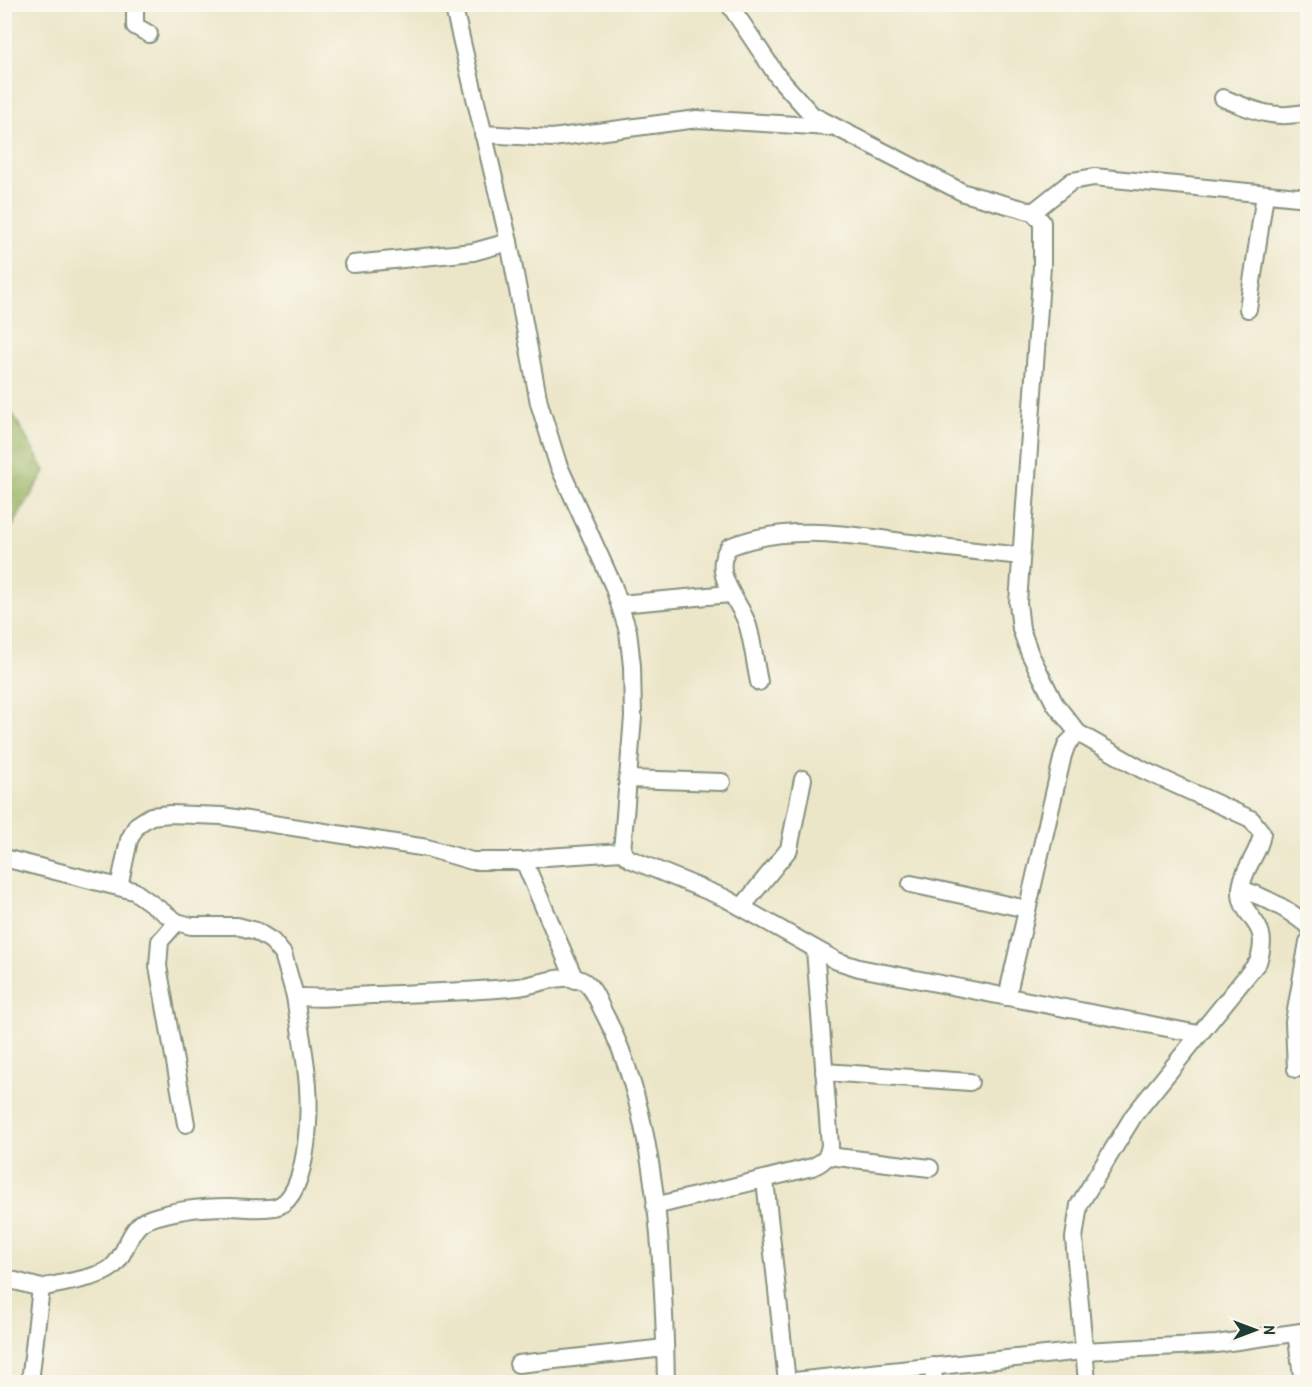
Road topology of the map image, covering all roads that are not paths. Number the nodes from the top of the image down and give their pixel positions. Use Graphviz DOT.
graph roads {
  1 [pos="135,4"];
  2 [pos="453,4"];
  3 [pos="729,4"];
  4 [pos="149,34"];
  5 [pos="1223,98"];
  6 [pos="1308,111"];
  7 [pos="832,127"];
  8 [pos="483,134"];
  9 [pos="1265,194"];
  10 [pos="1308,198"];
  11 [pos="1033,212"];
  12 [pos="509,242"];
  13 [pos="352,264"];
  14 [pos="1248,309"];
  15 [pos="1021,556"];
  16 [pos="730,594"];
  17 [pos="620,604"];
  18 [pos="759,682"];
  19 [pos="1077,733"];
  20 [pos="627,779"];
  21 [pos="803,779"];
  22 [pos="722,782"];
  23 [pos="622,852"];
  24 [pos="4,858"];
  25 [pos="524,861"];
  26 [pos="911,884"];
  27 [pos="119,887"];
  28 [pos="1241,889"];
  29 [pos="742,907"];
  30 [pos="1027,909"];
  31 [pos="177,922"];
  32 [pos="1308,926"];
  33 [pos="1308,942"];
  34 [pos="815,949"];
  35 [pos="575,980"];
  36 [pos="295,996"];
  37 [pos="1007,997"];
  38 [pos="1198,1034"];
  39 [pos="1296,1069"];
  40 [pos="824,1072"];
  41 [pos="970,1082"];
  42 [pos="186,1124"];
  43 [pos="828,1156"];
  44 [pos="930,1168"];
  45 [pos="765,1180"];
  46 [pos="655,1206"];
  47 [pos="4,1278"];
  48 [pos="41,1288"];
  49 [pos="1302,1332"];
  50 [pos="665,1348"];
  51 [pos="1083,1351"];
  52 [pos="518,1364"];
  53 [pos="934,1374"];
  54 [pos="824,1380"];
  55 [pos="786,1382"];
  56 [pos="30,1383"];
  57 [pos="666,1383"];
  58 [pos="1087,1383"];
  59 [pos="1303,1383"];
  1 -- 4 [label="street"];
  2 -- 8 [label="street"];
  3 -- 7 [label="street"];
  5 -- 6 [label="street"];
  7 -- 8 [label="street"];
  7 -- 11 [label="street"];
  8 -- 12 [label="street"];
  9 -- 10 [label="street"];
  9 -- 11 [label="street"];
  9 -- 14 [label="street"];
  11 -- 15 [label="street"];
  12 -- 13 [label="street"];
  12 -- 17 [label="street"];
  15 -- 16 [label="street"];
  15 -- 19 [label="street"];
  16 -- 17 [label="street"];
  16 -- 18 [label="street"];
  17 -- 20 [label="street"];
  19 -- 28 [label="street"];
  19 -- 30 [label="street"];
  20 -- 22 [label="street"];
  20 -- 23 [label="street"];
  21 -- 29 [label="street"];
  23 -- 25 [label="street"];
  23 -- 29 [label="street"];
  24 -- 27 [label="street"];
  25 -- 27 [label="street"];
  25 -- 35 [label="street"];
  26 -- 30 [label="street"];
  27 -- 31 [label="street"];
  28 -- 32 [label="street"];
  28 -- 38 [label="street"];
  29 -- 34 [label="street"];
  30 -- 37 [label="street"];
  31 -- 36 [label="street"];
  31 -- 42 [label="street"];
  33 -- 39 [label="street"];
  34 -- 37 [label="street"];
  34 -- 40 [label="street"];
  35 -- 36 [label="street"];
  35 -- 46 [label="street"];
  36 -- 48 [label="street"];
  37 -- 38 [label="street"];
  38 -- 51 [label="street"];
  40 -- 41 [label="street"];
  40 -- 43 [label="street"];
  43 -- 44 [label="street"];
  43 -- 45 [label="street"];
  45 -- 46 [label="street"];
  45 -- 55 [label="street"];
  46 -- 50 [label="street"];
  47 -- 48 [label="street"];
  48 -- 56 [label="street"];
  49 -- 51 [label="street"];
  49 -- 59 [label="street"];
  50 -- 52 [label="street"];
  50 -- 57 [label="street"];
  51 -- 53 [label="street"];
  51 -- 58 [label="street"];
  53 -- 54 [label="street"];
  54 -- 55 [label="street"];
}
